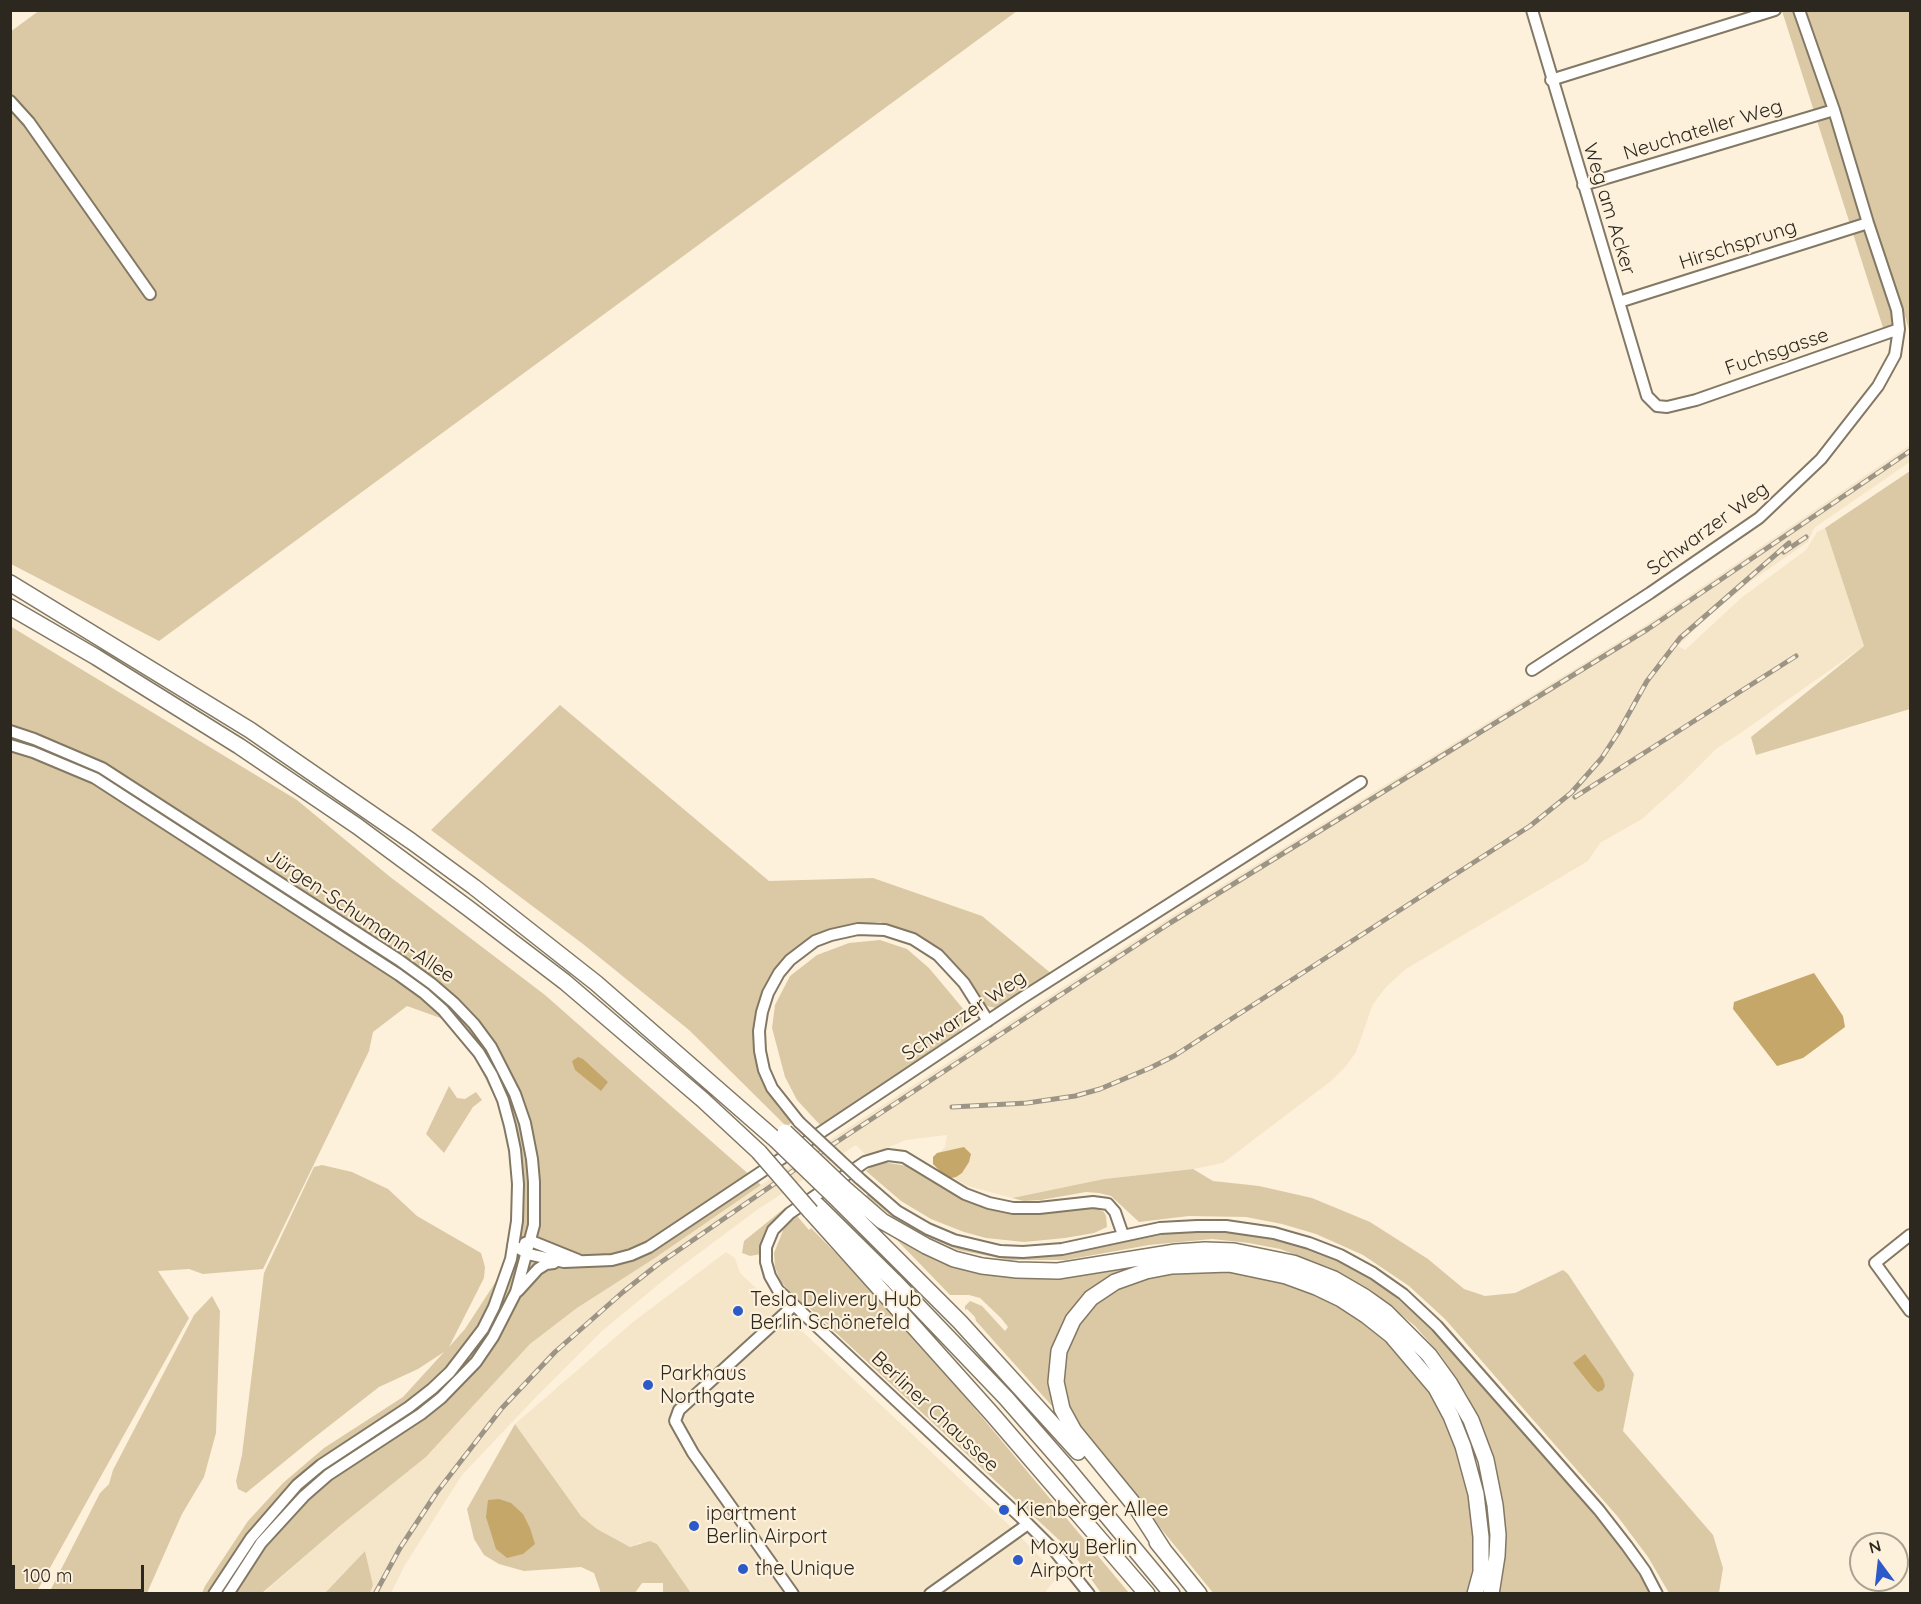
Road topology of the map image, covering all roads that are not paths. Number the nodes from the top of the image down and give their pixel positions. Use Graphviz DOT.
graph roads {
  1 [pos="1532,10"];
  2 [pos="1775,10"];
  3 [pos="1799,10"];
  4 [pos="1551,80"];
  5 [pos="10,101"];
  6 [pos="1834,110"];
  7 [pos="1583,185"];
  8 [pos="1868,223"];
  9 [pos="150,294"];
  10 [pos="1619,302"];
  11 [pos="1899,329"];
  12 [pos="1667,407"];
  13 [pos="10,583"];
  14 [pos="10,607"];
  15 [pos="1532,670"];
  16 [pos="10,731"];
  17 [pos="10,745"];
  18 [pos="1361,782"];
  19 [pos="988,1021"];
  20 [pos="839,1191"];
  21 [pos="814,1209"];
  22 [pos="1124,1235"];
  23 [pos="1911,1235"];
  24 [pos="531,1241"];
  25 [pos="513,1245"];
  26 [pos="528,1254"];
  27 [pos="582,1261"];
  28 [pos="564,1262"];
  29 [pos="516,1292"];
  30 [pos="794,1306"];
  31 [pos="1911,1311"];
  32 [pos="1083,1521"];
  33 [pos="1028,1524"];
  34 [pos="1163,1549"];
  35 [pos="214,1593"];
  36 [pos="228,1593"];
  37 [pos="793,1593"];
  38 [pos="930,1593"];
  39 [pos="1089,1593"];
  40 [pos="1140,1593"];
  41 [pos="1147,1593"];
  42 [pos="1172,1593"];
  43 [pos="1199,1593"];
  44 [pos="1475,1593"];
  45 [pos="1491,1593"];
  46 [pos="1657,1593"];
  1 -- 4 [label="street, Weg am Acker"];
  2 -- 4 [label="street"];
  3 -- 6 [label="street, Schwarzer Weg"];
  4 -- 7 [label="street, Weg am Acker"];
  5 -- 9 [label="street"];
  6 -- 7 [label="street, Neuchateller Weg"];
  6 -- 8 [label="street, Schwarzer Weg"];
  7 -- 10 [label="street, Weg am Acker"];
  8 -- 10 [label="street, Hirschsprung"];
  8 -- 11 [label="street, Schwarzer Weg"];
  10 -- 12 [label="street, Weg am Acker"];
  11 -- 12 [label="street, Fuchsgasse"];
  11 -- 15 [label="street, Schwarzer Weg"];
  13 -- 20 [label="highway, bridge"];
  14 -- 21 [label="highway, bridge"];
  16 -- 24 [label="street, Jürgen-Schumann-Allee"];
  17 -- 25 [label="street, Jürgen-Schumann-Allee"];
  18 -- 19 [label="street, Schwarzer Weg"];
  19 -- 22 [label="street, bridge"];
  19 -- 27 [label="street, Schwarzer Weg"];
  20 -- 34 [label="highway"];
  20 -- 45 [label="highway"];
  21 -- 32 [label="highway"];
  21 -- 42 [label="highway"];
  22 -- 30 [label="street, Berliner Chaussee"];
  22 -- 46 [label="street"];
  23 -- 31 [label="street"];
  24 -- 25 [label="street"];
  24 -- 26 [label="street, Jürgen-Schumann-Allee"];
  24 -- 27 [label="street, Schwarzer Weg"];
  25 -- 26 [label="street, Schwarzer Weg"];
  25 -- 35 [label="street, Jürgen-Schumann-Allee"];
  26 -- 28 [label="street, Schwarzer Weg"];
  26 -- 29 [label="street, Jürgen-Schumann-Allee"];
  27 -- 28 [label="street, Schwarzer Weg"];
  28 -- 29 [label="street"];
  29 -- 36 [label="street, Jürgen-Schumann-Allee"];
  30 -- 33 [label="street, Berliner Chaussee"];
  30 -- 37 [label="street"];
  32 -- 40 [label="highway"];
  32 -- 41 [label="highway"];
  33 -- 38 [label="street"];
  33 -- 39 [label="street, Berliner Chaussee"];
  34 -- 43 [label="highway"];
  34 -- 44 [label="highway"];
}
